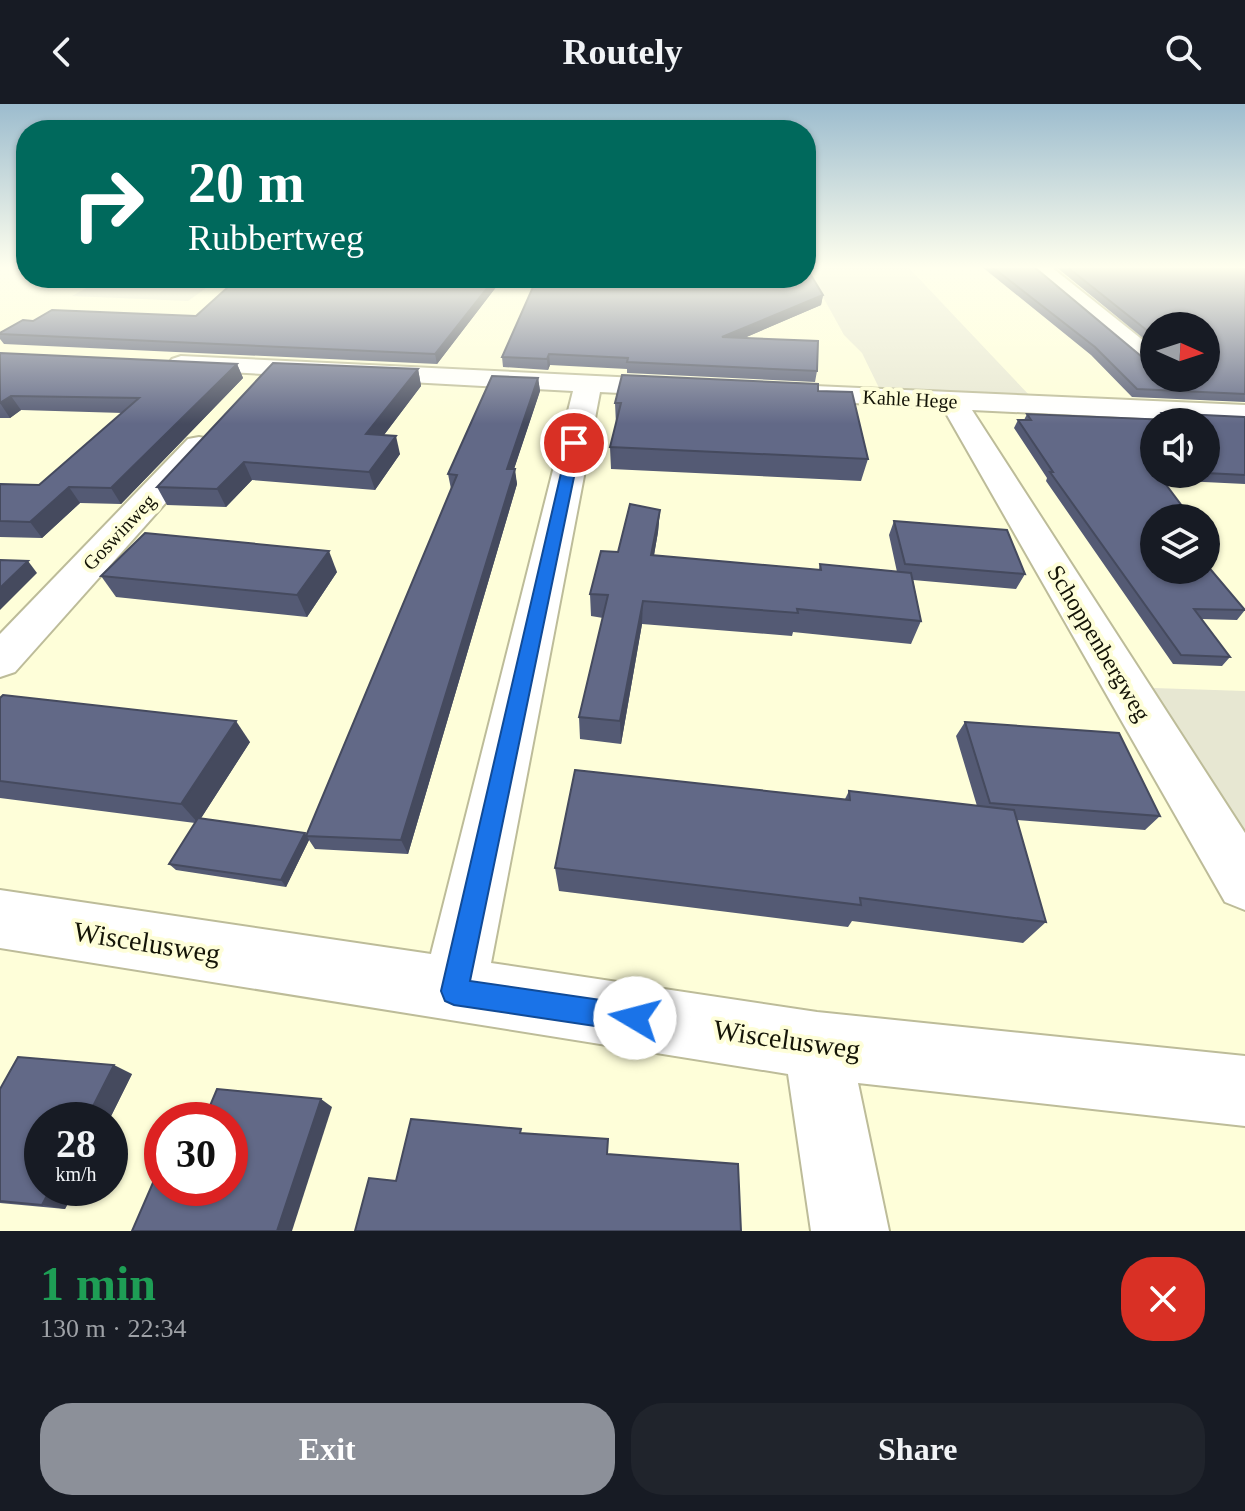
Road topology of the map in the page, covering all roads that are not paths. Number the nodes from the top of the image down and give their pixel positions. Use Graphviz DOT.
graph roads {
  1 [pos="1105,319"];
  2 [pos="1140,350"];
  3 [pos="163,363"];
  4 [pos="271,368"];
  5 [pos="588,383"];
  6 [pos="699,389"];
  7 [pos="762,392"];
  8 [pos="1189,392"];
  9 [pos="953,402"];
  10 [pos="1207,408"];
  11 [pos="1140,409"];
  12 [pos="1220,413"];
  13 [pos="1245,414"];
  14 [pos="0,661"];
  15 [pos="1245,883"];
  16 [pos="0,919"];
  17 [pos="454,991"];
  18 [pos="817,1045"];
  19 [pos="1245,1091"];
  20 [pos="850,1231"];
  1 -- 2 [label="street"];
  3 -- 4 [label="street"];
  4 -- 5 [label="street"];
  4 -- 14 [label="street, Goswinweg"];
  5 -- 6 [label="street"];
  5 -- 17 [label="street"];
  7 -- 9 [label="street, Kahle Hege"];
  8 -- 10 [label="street"];
  9 -- 11 [label="street, Kahle Hege"];
  9 -- 15 [label="street, Schoppenbergweg"];
  12 -- 13 [label="street, Kahle Hege"];
  16 -- 17 [label="street, Wiscelusweg"];
  17 -- 18 [label="street, Wiscelusweg"];
  18 -- 19 [label="street, Wiscelusweg"];
  18 -- 20 [label="street"];
}
